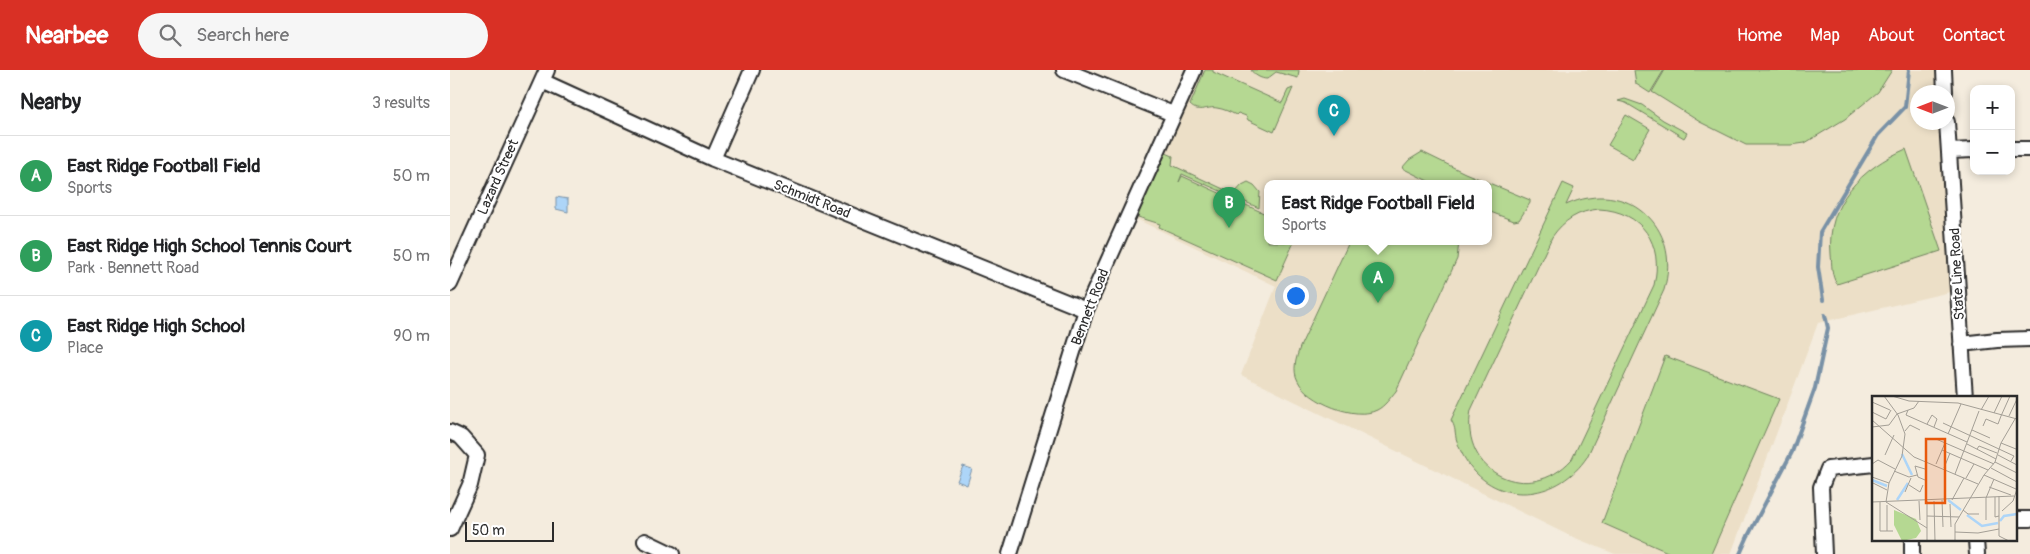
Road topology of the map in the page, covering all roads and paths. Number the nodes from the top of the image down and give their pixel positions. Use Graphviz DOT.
graph roads {
  1 [pos="752,70"];
  2 [pos="1064,70"];
  3 [pos="1194,70"];
  4 [pos="1944,70"];
  5 [pos="544,75"];
  6 [pos="1945,85"];
  7 [pos="1173,114"];
  8 [pos="1948,130"];
  9 [pos="2030,149"];
  10 [pos="1970,150"];
  11 [pos="2015,150"];
  12 [pos="1949,151"];
  13 [pos="713,159"];
  14 [pos="450,284"];
  15 [pos="1086,310"];
  16 [pos="2030,339"];
  17 [pos="1961,344"];
  18 [pos="1965,396"];
  19 [pos="450,432"];
  20 [pos="1872,464"];
  21 [pos="450,528"];
  22 [pos="645,541"];
  23 [pos="672,554"];
  24 [pos="1010,554"];
  25 [pos="1824,554"];
  1 -- 13 [label="street"];
  2 -- 7 [label="street"];
  3 -- 7 [label="street, Bennett Road"];
  4 -- 6 [label="street"];
  5 -- 13 [label="street, Schmidt Road"];
  5 -- 14 [label="street, Lazard Street"];
  7 -- 15 [label="street, Bennett Road"];
  8 -- 12 [label="street, State Line Road"];
  9 -- 11 [label="street"];
  10 -- 12 [label="street"];
  12 -- 17 [label="street, State Line Road"];
  13 -- 15 [label="street, Schmidt Road"];
  15 -- 24 [label="street, Bennett Road"];
  16 -- 17 [label="street"];
  17 -- 18 [label="street, State Line Road"];
  19 -- 21 [label="street"];
  20 -- 25 [label="street"];
  22 -- 23 [label="street"];
}
